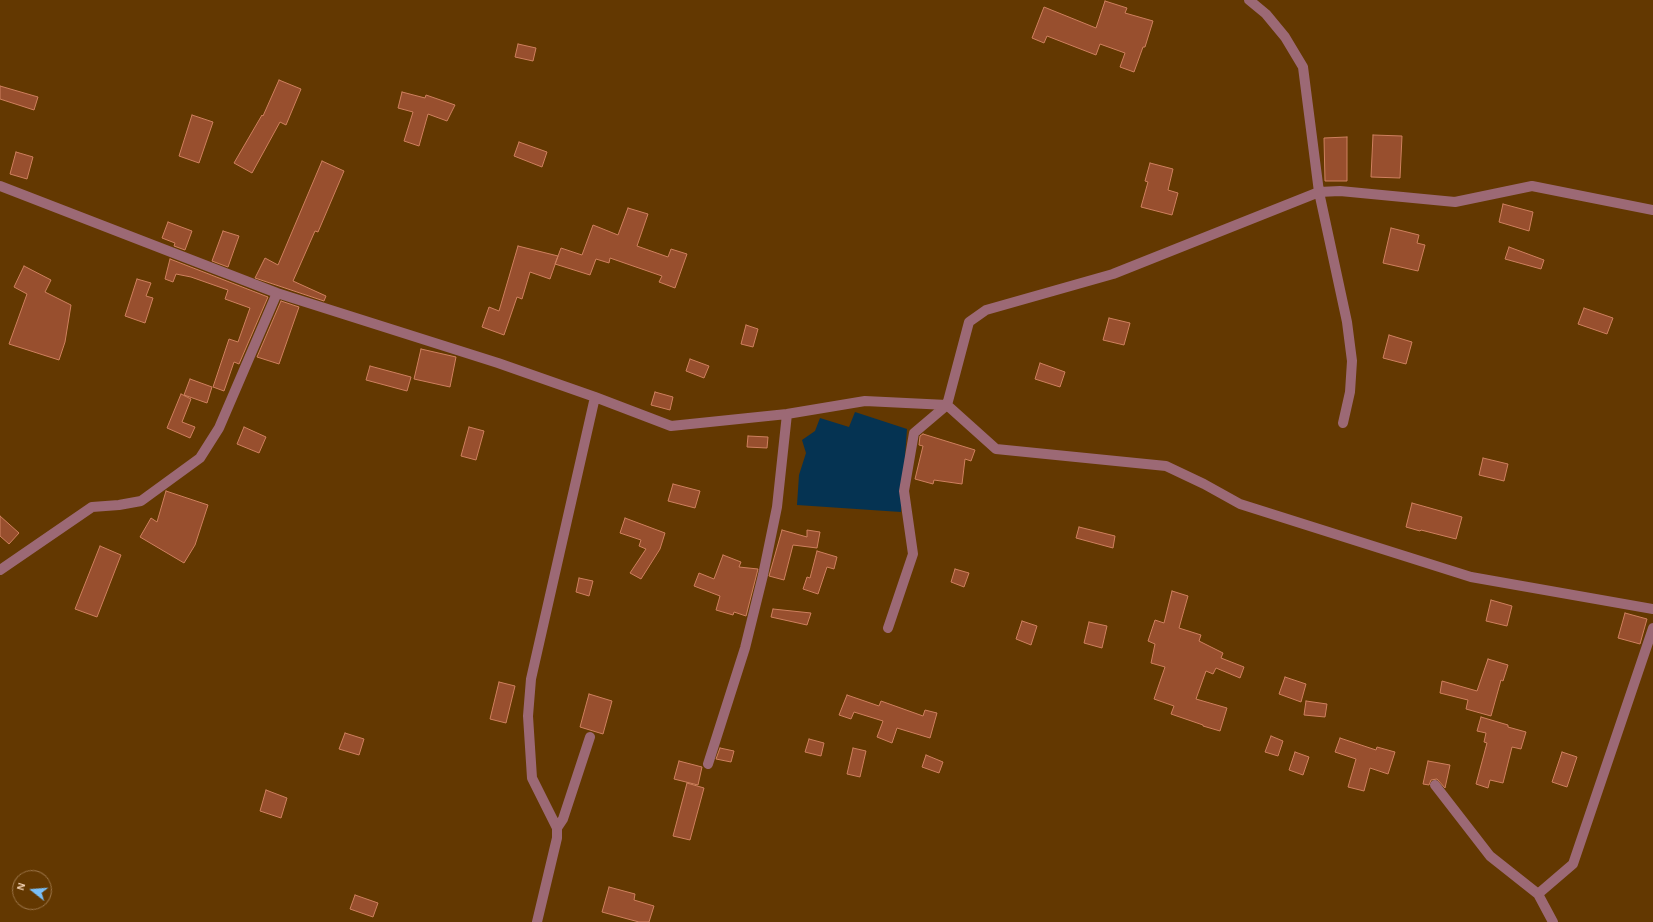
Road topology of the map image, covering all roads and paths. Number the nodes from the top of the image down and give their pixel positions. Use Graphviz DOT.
graph roads {
  1 [pos="1249,0"];
  2 [pos="0,186"];
  3 [pos="1319,192"];
  4 [pos="1653,210"];
  5 [pos="277,293"];
  6 [pos="595,397"];
  7 [pos="947,405"];
  8 [pos="787,414"];
  9 [pos="1343,423"];
  10 [pos="0,570"];
  11 [pos="1653,609"];
  12 [pos="888,628"];
  13 [pos="1653,628"];
  14 [pos="590,737"];
  15 [pos="708,764"];
  16 [pos="1435,785"];
  17 [pos="557,828"];
  18 [pos="1538,894"];
  19 [pos="537,922"];
  20 [pos="1554,922"];
  1 -- 3 [label="street"];
  2 -- 5 [label="street"];
  3 -- 4 [label="street"];
  3 -- 7 [label="street"];
  3 -- 9 [label="street"];
  5 -- 6 [label="street"];
  5 -- 10 [label="street"];
  6 -- 8 [label="street"];
  6 -- 17 [label="street"];
  7 -- 8 [label="street"];
  7 -- 11 [label="street"];
  7 -- 12 [label="street"];
  8 -- 15 [label="street"];
  13 -- 18 [label="street"];
  14 -- 17 [label="street"];
  16 -- 18 [label="street"];
  17 -- 19 [label="street"];
  18 -- 20 [label="street"];
}
